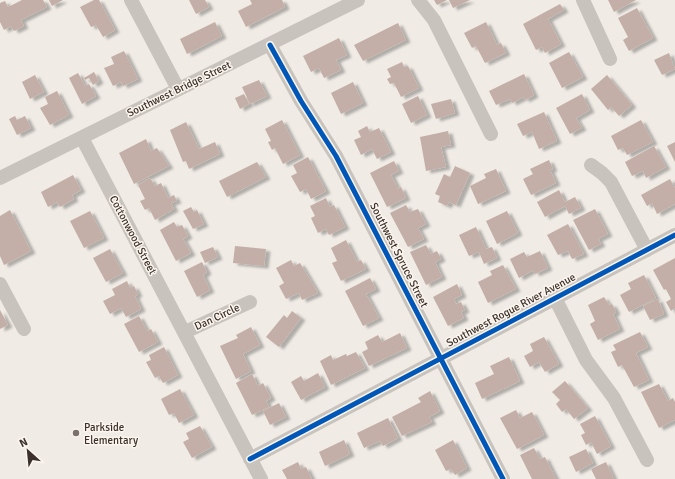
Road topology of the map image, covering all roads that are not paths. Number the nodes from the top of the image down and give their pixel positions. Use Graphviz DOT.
graph roads {
  1 [pos="132,0"];
  2 [pos="358,0"];
  3 [pos="418,0"];
  4 [pos="583,0"];
  5 [pos="270,44"];
  6 [pos="610,59"];
  7 [pos="178,89"];
  8 [pos="491,134"];
  9 [pos="82,138"];
  10 [pos="591,165"];
  11 [pos="0,178"];
  12 [pos="675,235"];
  13 [pos="647,250"];
  14 [pos="0,284"];
  15 [pos="555,298"];
  16 [pos="250,302"];
  17 [pos="24,329"];
  18 [pos="185,332"];
  19 [pos="442,359"];
  20 [pos="250,459"];
  21 [pos="647,460"];
  22 [pos="261,479"];
  23 [pos="503,479"];
  1 -- 7 [label="street"];
  2 -- 5 [label="street, Southwest Bridge Street"];
  3 -- 8 [label="street"];
  4 -- 6 [label="street"];
  5 -- 7 [label="street, Southwest Bridge Street"];
  5 -- 19 [label="street, Southwest Spruce Street"];
  7 -- 9 [label="street, Southwest Bridge Street"];
  9 -- 11 [label="street, Southwest Bridge Street"];
  9 -- 18 [label="street, Cottonwood Street"];
  10 -- 13 [label="street"];
  12 -- 13 [label="street, Southwest Rogue River Avenue"];
  13 -- 15 [label="street, Southwest Rogue River Avenue"];
  14 -- 17 [label="street"];
  15 -- 19 [label="street, Southwest Rogue River Avenue"];
  15 -- 21 [label="street"];
  16 -- 18 [label="street, Dan Circle"];
  18 -- 20 [label="street, Cottonwood Street"];
  19 -- 20 [label="street, Southwest Rogue River Avenue"];
  19 -- 23 [label="street, Southwest Spruce Street"];
  20 -- 22 [label="street, Cottonwood Street"];
}
